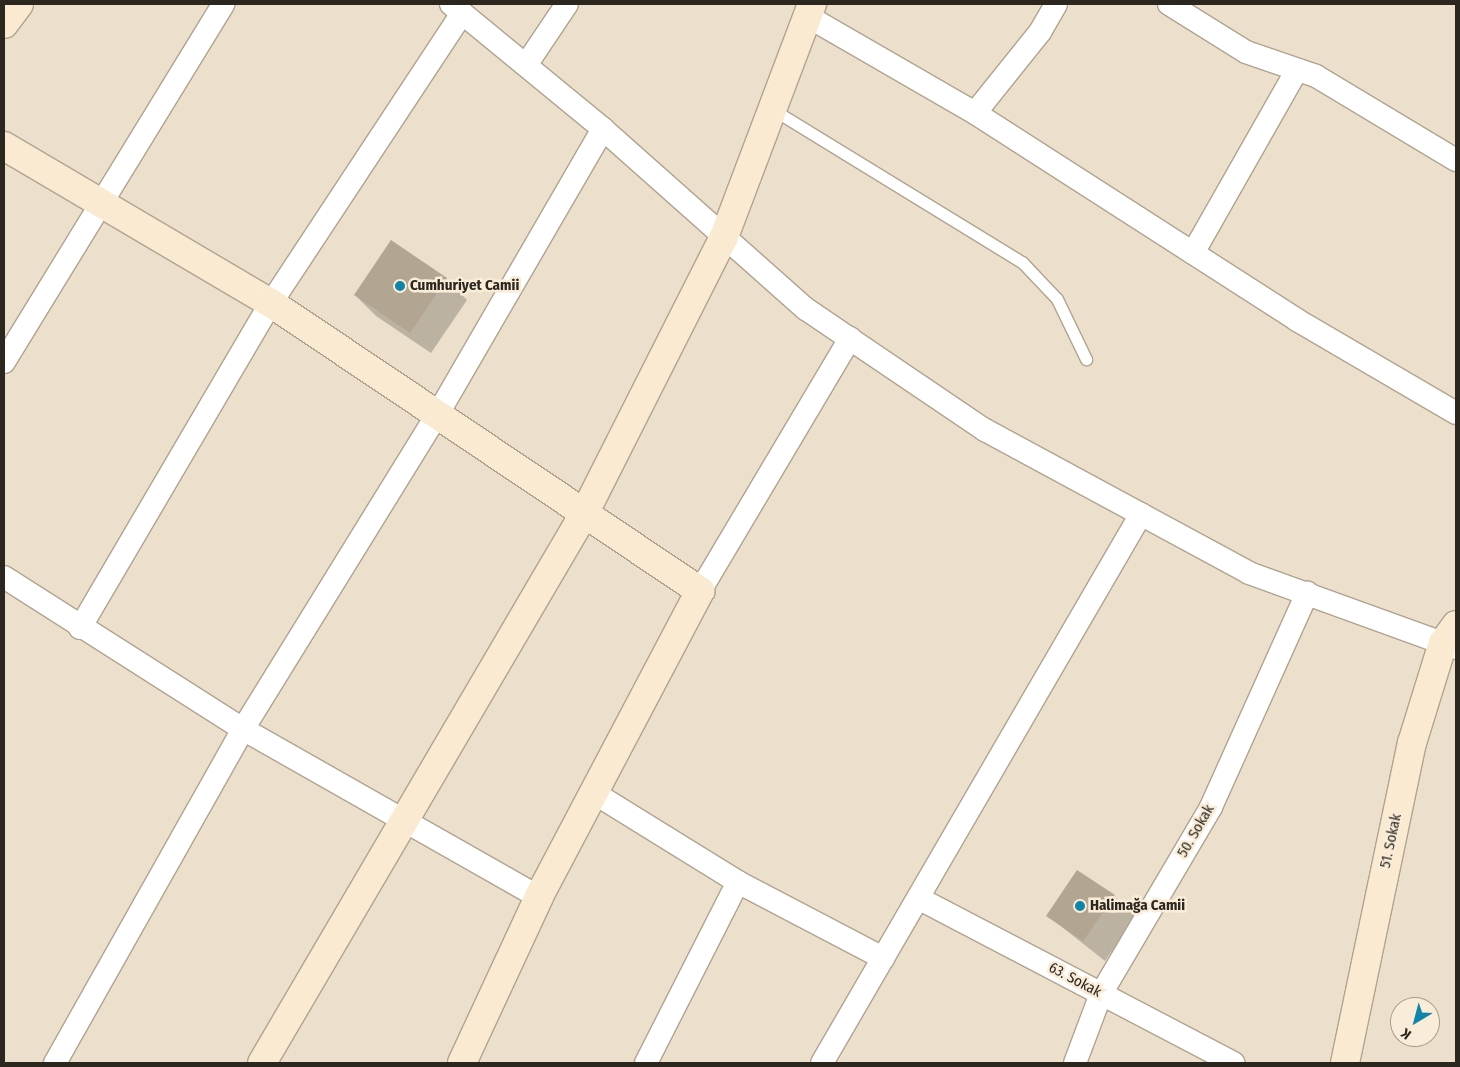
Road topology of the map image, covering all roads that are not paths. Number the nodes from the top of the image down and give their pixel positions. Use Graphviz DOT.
graph roads {
  1 [pos="19,4"];
  2 [pos="223,4"];
  3 [pos="567,4"];
  4 [pos="1056,4"];
  5 [pos="1169,4"];
  6 [pos="457,8"];
  7 [pos="810,10"];
  8 [pos="4,24"];
  9 [pos="526,65"];
  10 [pos="1297,70"];
  11 [pos="772,109"];
  12 [pos="975,112"];
  13 [pos="603,129"];
  14 [pos="4,146"];
  15 [pos="1456,160"];
  16 [pos="100,204"];
  17 [pos="724,237"];
  18 [pos="1194,253"];
  19 [pos="271,303"];
  20 [pos="850,338"];
  21 [pos="1086,359"];
  22 [pos="4,362"];
  23 [pos="1456,414"];
  24 [pos="436,417"];
  25 [pos="584,514"];
  26 [pos="1141,514"];
  27 [pos="4,577"];
  28 [pos="700,590"];
  29 [pos="1306,593"];
  30 [pos="80,628"];
  31 [pos="1452,639"];
  32 [pos="243,729"];
  33 [pos="594,793"];
  34 [pos="404,822"];
  35 [pos="738,882"];
  36 [pos="539,898"];
  37 [pos="918,898"];
  38 [pos="883,958"];
  39 [pos="1101,994"];
  40 [pos="55,1063"];
  41 [pos="262,1063"];
  42 [pos="462,1063"];
  43 [pos="646,1063"];
  44 [pos="822,1063"];
  45 [pos="1074,1063"];
  46 [pos="1233,1063"];
  47 [pos="1345,1063"];
  1 -- 8 [label="street"];
  2 -- 16 [label="street"];
  3 -- 9 [label="street"];
  4 -- 12 [label="street"];
  5 -- 10 [label="street"];
  6 -- 9 [label="street"];
  6 -- 19 [label="street"];
  7 -- 11 [label="street"];
  7 -- 12 [label="street"];
  9 -- 13 [label="street"];
  10 -- 15 [label="street"];
  10 -- 18 [label="street"];
  11 -- 17 [label="street"];
  11 -- 21 [label="lane"];
  12 -- 18 [label="street"];
  13 -- 17 [label="street"];
  13 -- 24 [label="street"];
  14 -- 16 [label="street"];
  16 -- 19 [label="street"];
  16 -- 22 [label="street"];
  17 -- 20 [label="street"];
  17 -- 25 [label="street"];
  18 -- 23 [label="street"];
  19 -- 24 [label="street"];
  19 -- 30 [label="street"];
  20 -- 26 [label="street"];
  20 -- 28 [label="street"];
  24 -- 25 [label="street"];
  24 -- 32 [label="street"];
  25 -- 28 [label="street"];
  25 -- 34 [label="street"];
  26 -- 29 [label="street"];
  26 -- 37 [label="street"];
  27 -- 30 [label="street"];
  28 -- 33 [label="street"];
  29 -- 31 [label="street"];
  29 -- 39 [label="street, 50. Sokak"];
  30 -- 32 [label="street"];
  31 -- 47 [label="street, 51. Sokak"];
  32 -- 34 [label="street"];
  32 -- 40 [label="street"];
  33 -- 35 [label="street"];
  33 -- 36 [label="street"];
  34 -- 36 [label="street"];
  34 -- 41 [label="street"];
  35 -- 38 [label="street"];
  35 -- 43 [label="street"];
  36 -- 42 [label="street"];
  37 -- 38 [label="street"];
  37 -- 39 [label="street, 63. Sokak"];
  38 -- 44 [label="street"];
  39 -- 45 [label="street, 50. Sokak"];
  39 -- 46 [label="street, 63. Sokak"];
}
